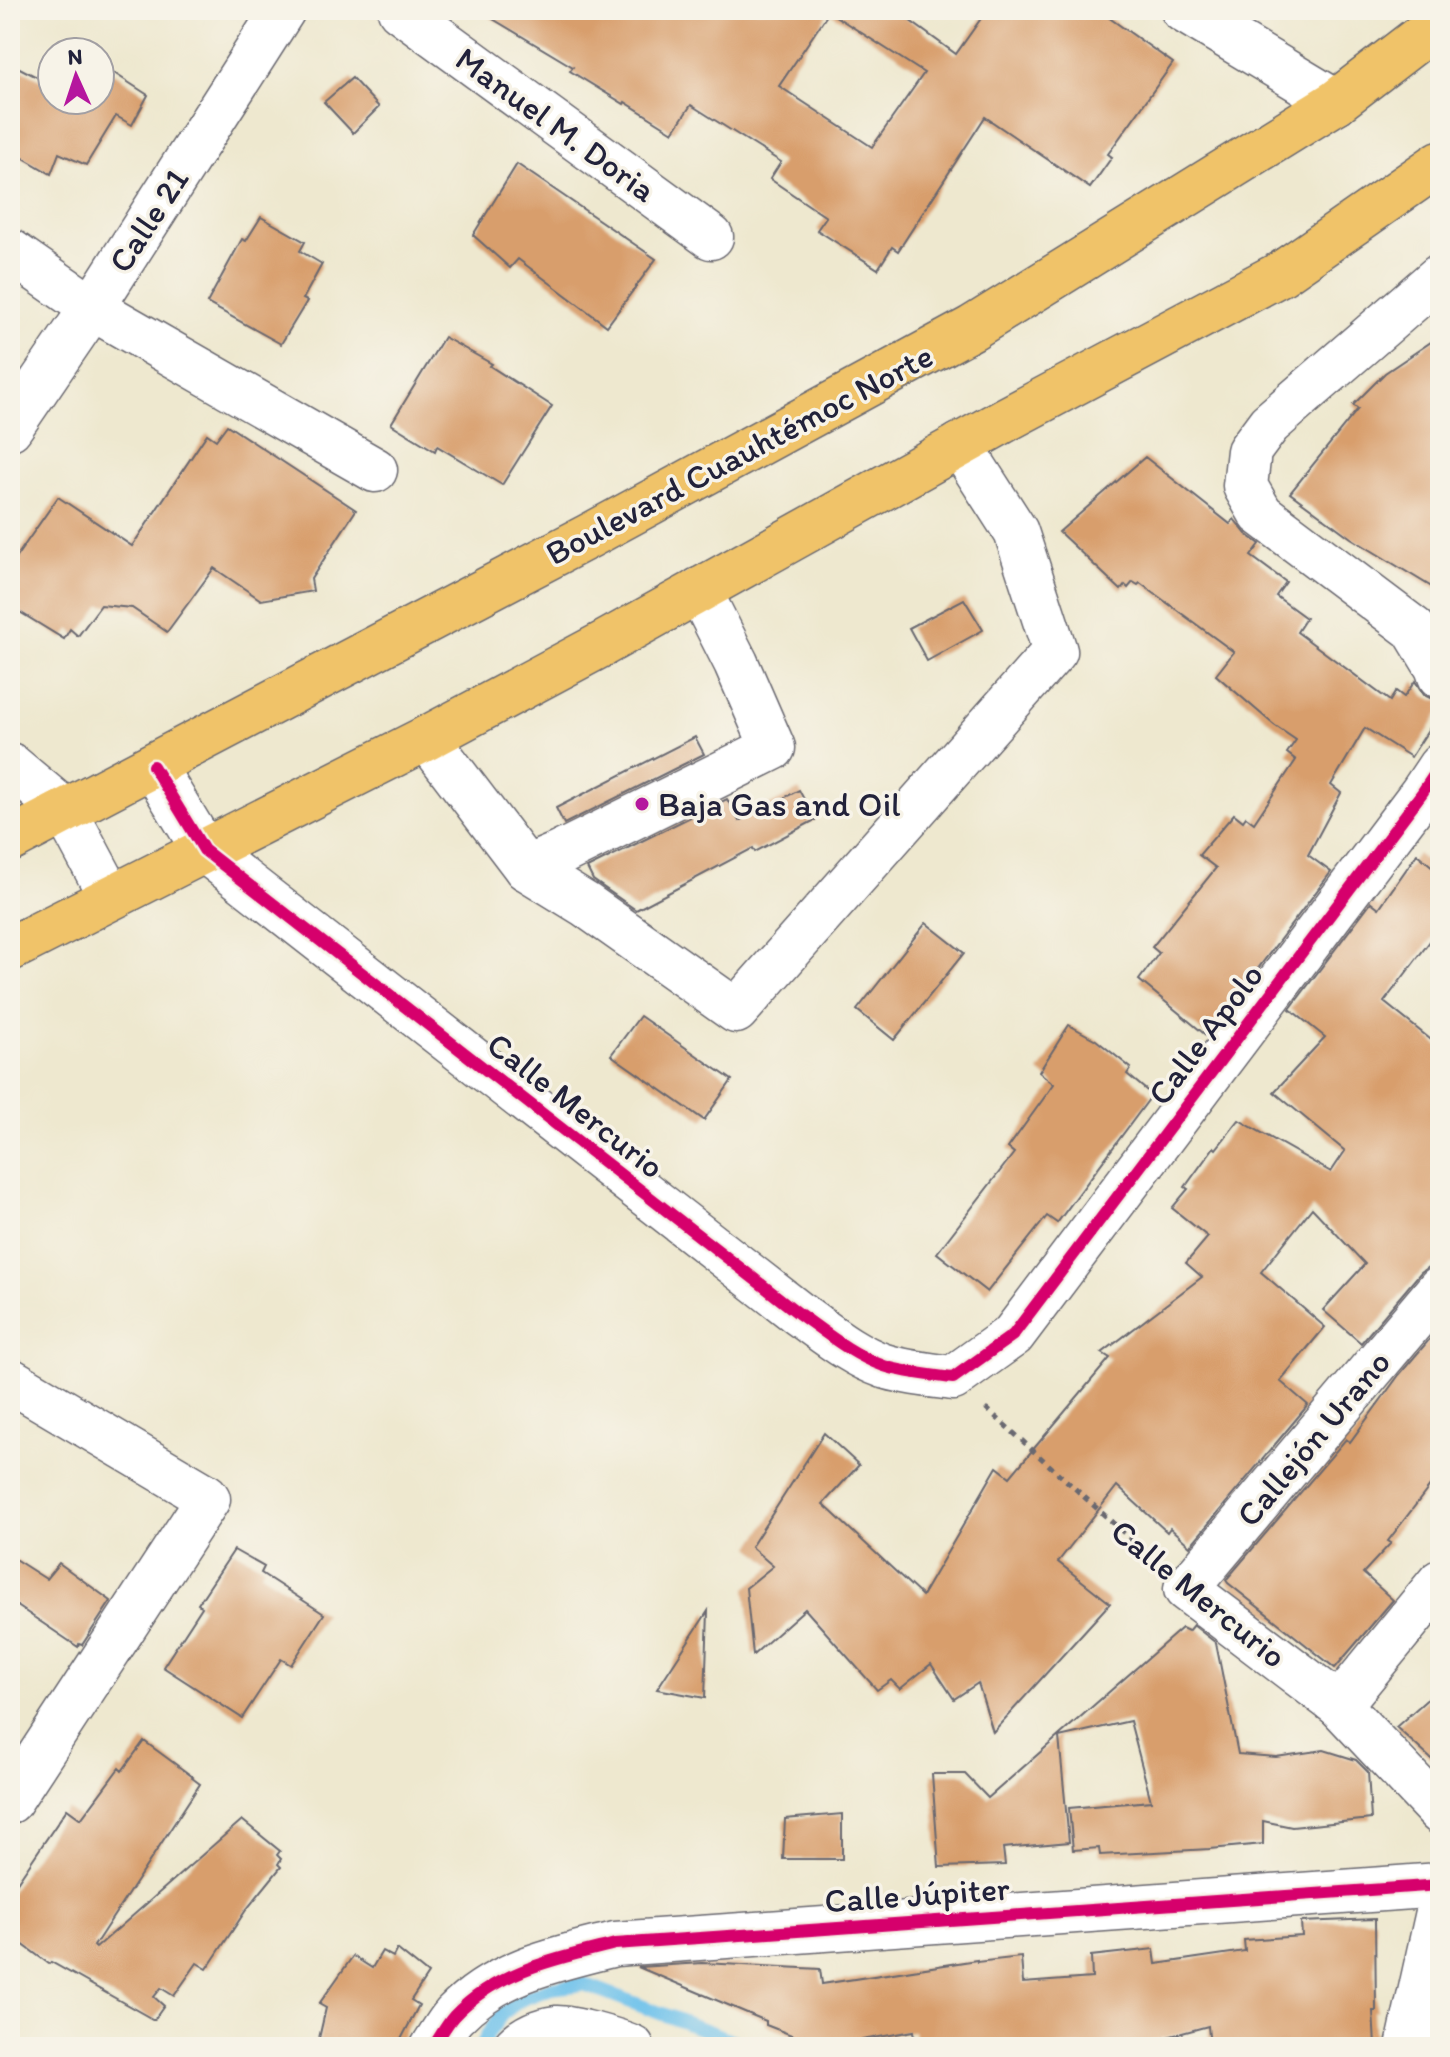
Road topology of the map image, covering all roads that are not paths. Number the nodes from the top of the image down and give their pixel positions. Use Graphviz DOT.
graph roads {
  1 [pos="283,10"];
  2 [pos="400,10"];
  3 [pos="1183,10"];
  4 [pos="1440,22"];
  5 [pos="1336,102"];
  6 [pos="1440,163"];
  7 [pos="711,237"];
  8 [pos="10,251"];
  9 [pos="1440,276"];
  10 [pos="92,308"];
  11 [pos="10,428"];
  12 [pos="960,445"];
  13 [pos="375,470"];
  14 [pos="699,590"];
  15 [pos="1440,676"];
  16 [pos="427,738"];
  17 [pos="10,765"];
  18 [pos="153,766"];
  19 [pos="1440,766"];
  20 [pos="65,811"];
  21 [pos="10,840"];
  22 [pos="204,850"];
  23 [pos="526,868"];
  24 [pos="111,897"];
  25 [pos="10,949"];
  26 [pos="1440,1288"];
  27 [pos="953,1378"];
  28 [pos="10,1380"];
  29 [pos="1440,1582"];
  30 [pos="1186,1589"];
  31 [pos="1339,1705"];
  32 [pos="10,1801"];
  33 [pos="1440,1812"];
  34 [pos="1440,1885"];
  35 [pos="1440,1903"];
  36 [pos="433,2047"];
  37 [pos="515,2047"];
  38 [pos="632,2047"];
  39 [pos="1408,2047"];
  1 -- 10 [label="street, Calle 21"];
  2 -- 7 [label="street, Manuel M. Doria"];
  3 -- 5 [label="street"];
  4 -- 5 [label="main road, Boulevard Cuauhtémoc Norte"];
  5 -- 18 [label="main road, Boulevard Cuauhtémoc Norte"];
  6 -- 12 [label="main road"];
  8 -- 10 [label="street"];
  9 -- 15 [label="street"];
  10 -- 11 [label="street, Calle 21"];
  10 -- 13 [label="street"];
  12 -- 14 [label="main road"];
  12 -- 23 [label="street"];
  14 -- 16 [label="main road"];
  14 -- 23 [label="street"];
  16 -- 22 [label="main road"];
  16 -- 23 [label="street"];
  17 -- 20 [label="street"];
  18 -- 20 [label="main road, Boulevard Cuauhtémoc Norte"];
  18 -- 22 [label="street, Calle Mercurio"];
  19 -- 27 [label="street, Calle Apolo"];
  20 -- 21 [label="main road, Boulevard Cuauhtémoc Norte"];
  20 -- 24 [label="street"];
  22 -- 24 [label="main road"];
  22 -- 27 [label="street, Calle Mercurio"];
  24 -- 25 [label="main road"];
  26 -- 30 [label="street, Callejón Urano"];
  28 -- 32 [label="street"];
  29 -- 31 [label="street"];
  30 -- 31 [label="street, Calle Mercurio"];
  31 -- 33 [label="street, Calle Mercurio"];
  34 -- 36 [label="street, Calle Júpiter"];
  35 -- 39 [label="street"];
  37 -- 38 [label="street"];
}
